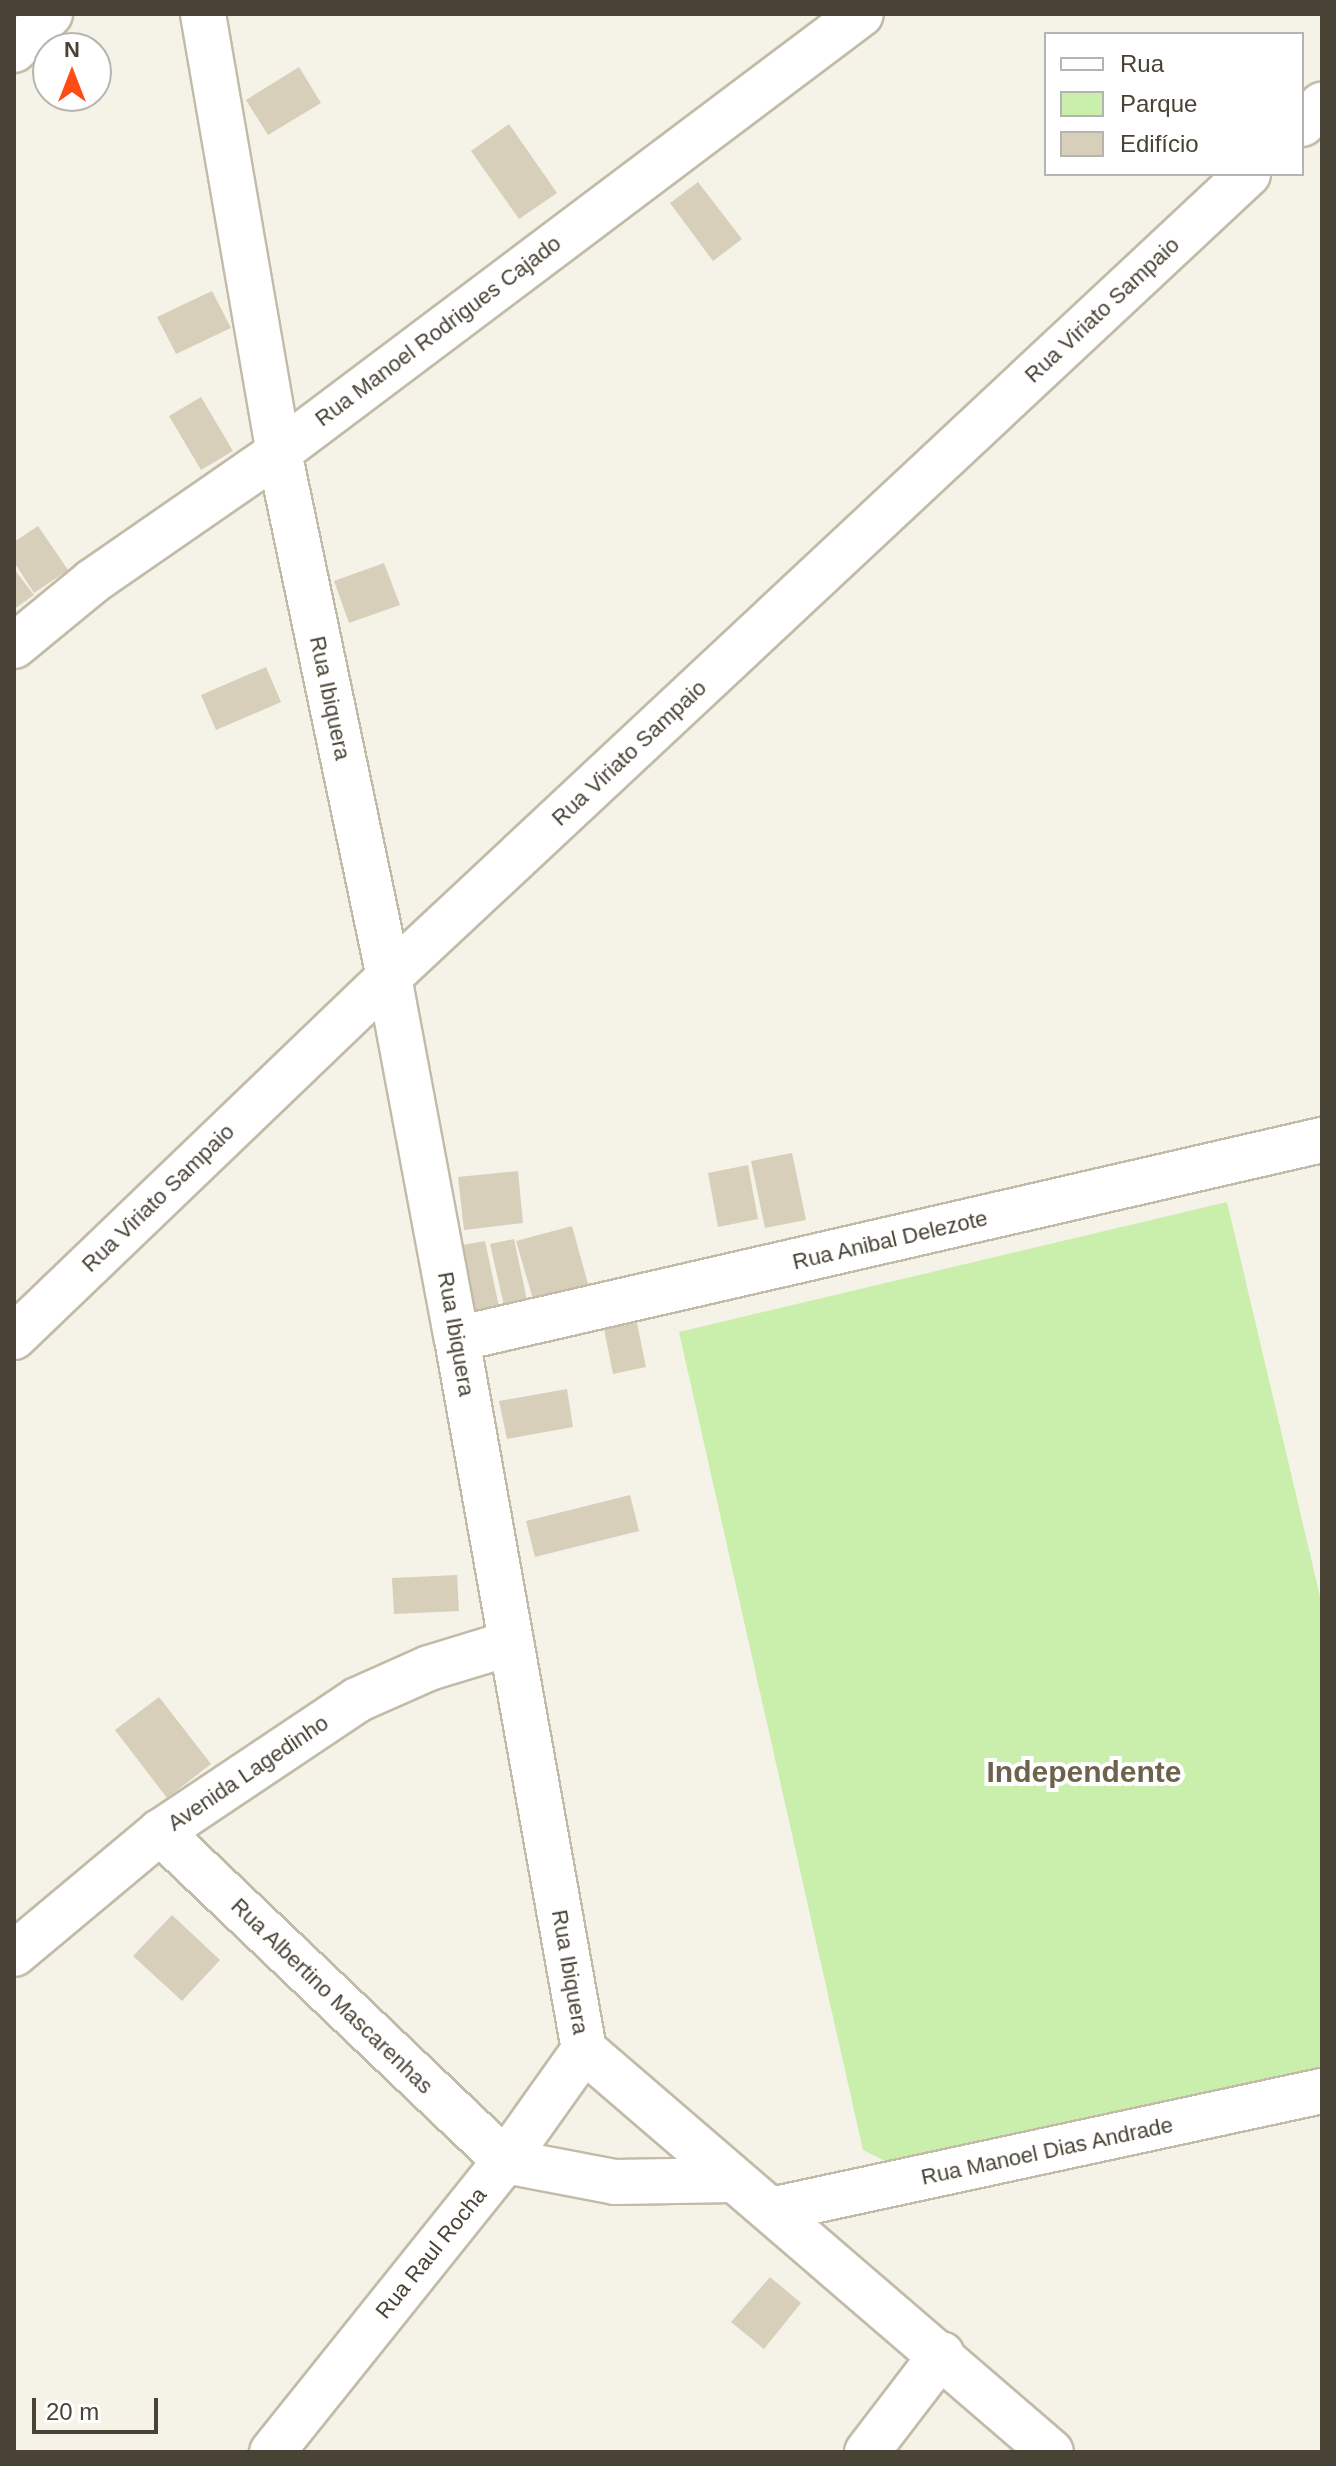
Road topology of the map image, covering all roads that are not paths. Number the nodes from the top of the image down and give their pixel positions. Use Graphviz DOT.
graph roads {
  1 [pos="50,14"];
  2 [pos="203,14"];
  3 [pos="861,14"];
  4 [pos="14,50"];
  5 [pos="1322,105"];
  6 [pos="1304,122"];
  7 [pos="1246,176"];
  8 [pos="279,452"];
  9 [pos="14,646"];
  10 [pos="389,977"];
  11 [pos="1322,1140"];
  12 [pos="14,1337"];
  13 [pos="457,1339"];
  14 [pos="511,1643"];
  15 [pos="160,1832"];
  16 [pos="14,1954"];
  17 [pos="584,2050"];
  18 [pos="1322,2091"];
  19 [pos="505,2161"];
  20 [pos="734,2180"];
  21 [pos="771,2210"];
  22 [pos="942,2354"];
  23 [pos="272,2452"];
  24 [pos="867,2452"];
  25 [pos="1051,2452"];
  1 -- 4 [label="street"];
  2 -- 8 [label="street, Rua Ibiquera"];
  3 -- 8 [label="street, Rua Manoel Rodrigues Cajado"];
  5 -- 6 [label="street"];
  7 -- 10 [label="street, Rua Viriato Sampaio"];
  8 -- 9 [label="street, Rua Manoel Rodrigues Cajado"];
  8 -- 10 [label="street, Rua Ibiquera"];
  10 -- 12 [label="street, Rua Viriato Sampaio"];
  10 -- 13 [label="street, Rua Ibiquera"];
  11 -- 13 [label="street, Rua Anibal Delezote"];
  13 -- 14 [label="street, Rua Ibiquera"];
  14 -- 15 [label="street, Avenida Lagedinho"];
  14 -- 17 [label="street, Rua Ibiquera"];
  15 -- 16 [label="street, Avenida Lagedinho"];
  15 -- 19 [label="street, Rua Albertino Mascarenhas"];
  17 -- 19 [label="street, Rua Raul Rocha"];
  17 -- 20 [label="street, Rua Ibiquera"];
  18 -- 21 [label="street, Rua Manoel Dias Andrade"];
  19 -- 20 [label="street"];
  19 -- 23 [label="street, Rua Raul Rocha"];
  20 -- 21 [label="street, Rua Ibiquera"];
  21 -- 22 [label="street, Rua Ibiquera"];
  22 -- 24 [label="street"];
  22 -- 25 [label="street, Rua Ibiquera"];
}
